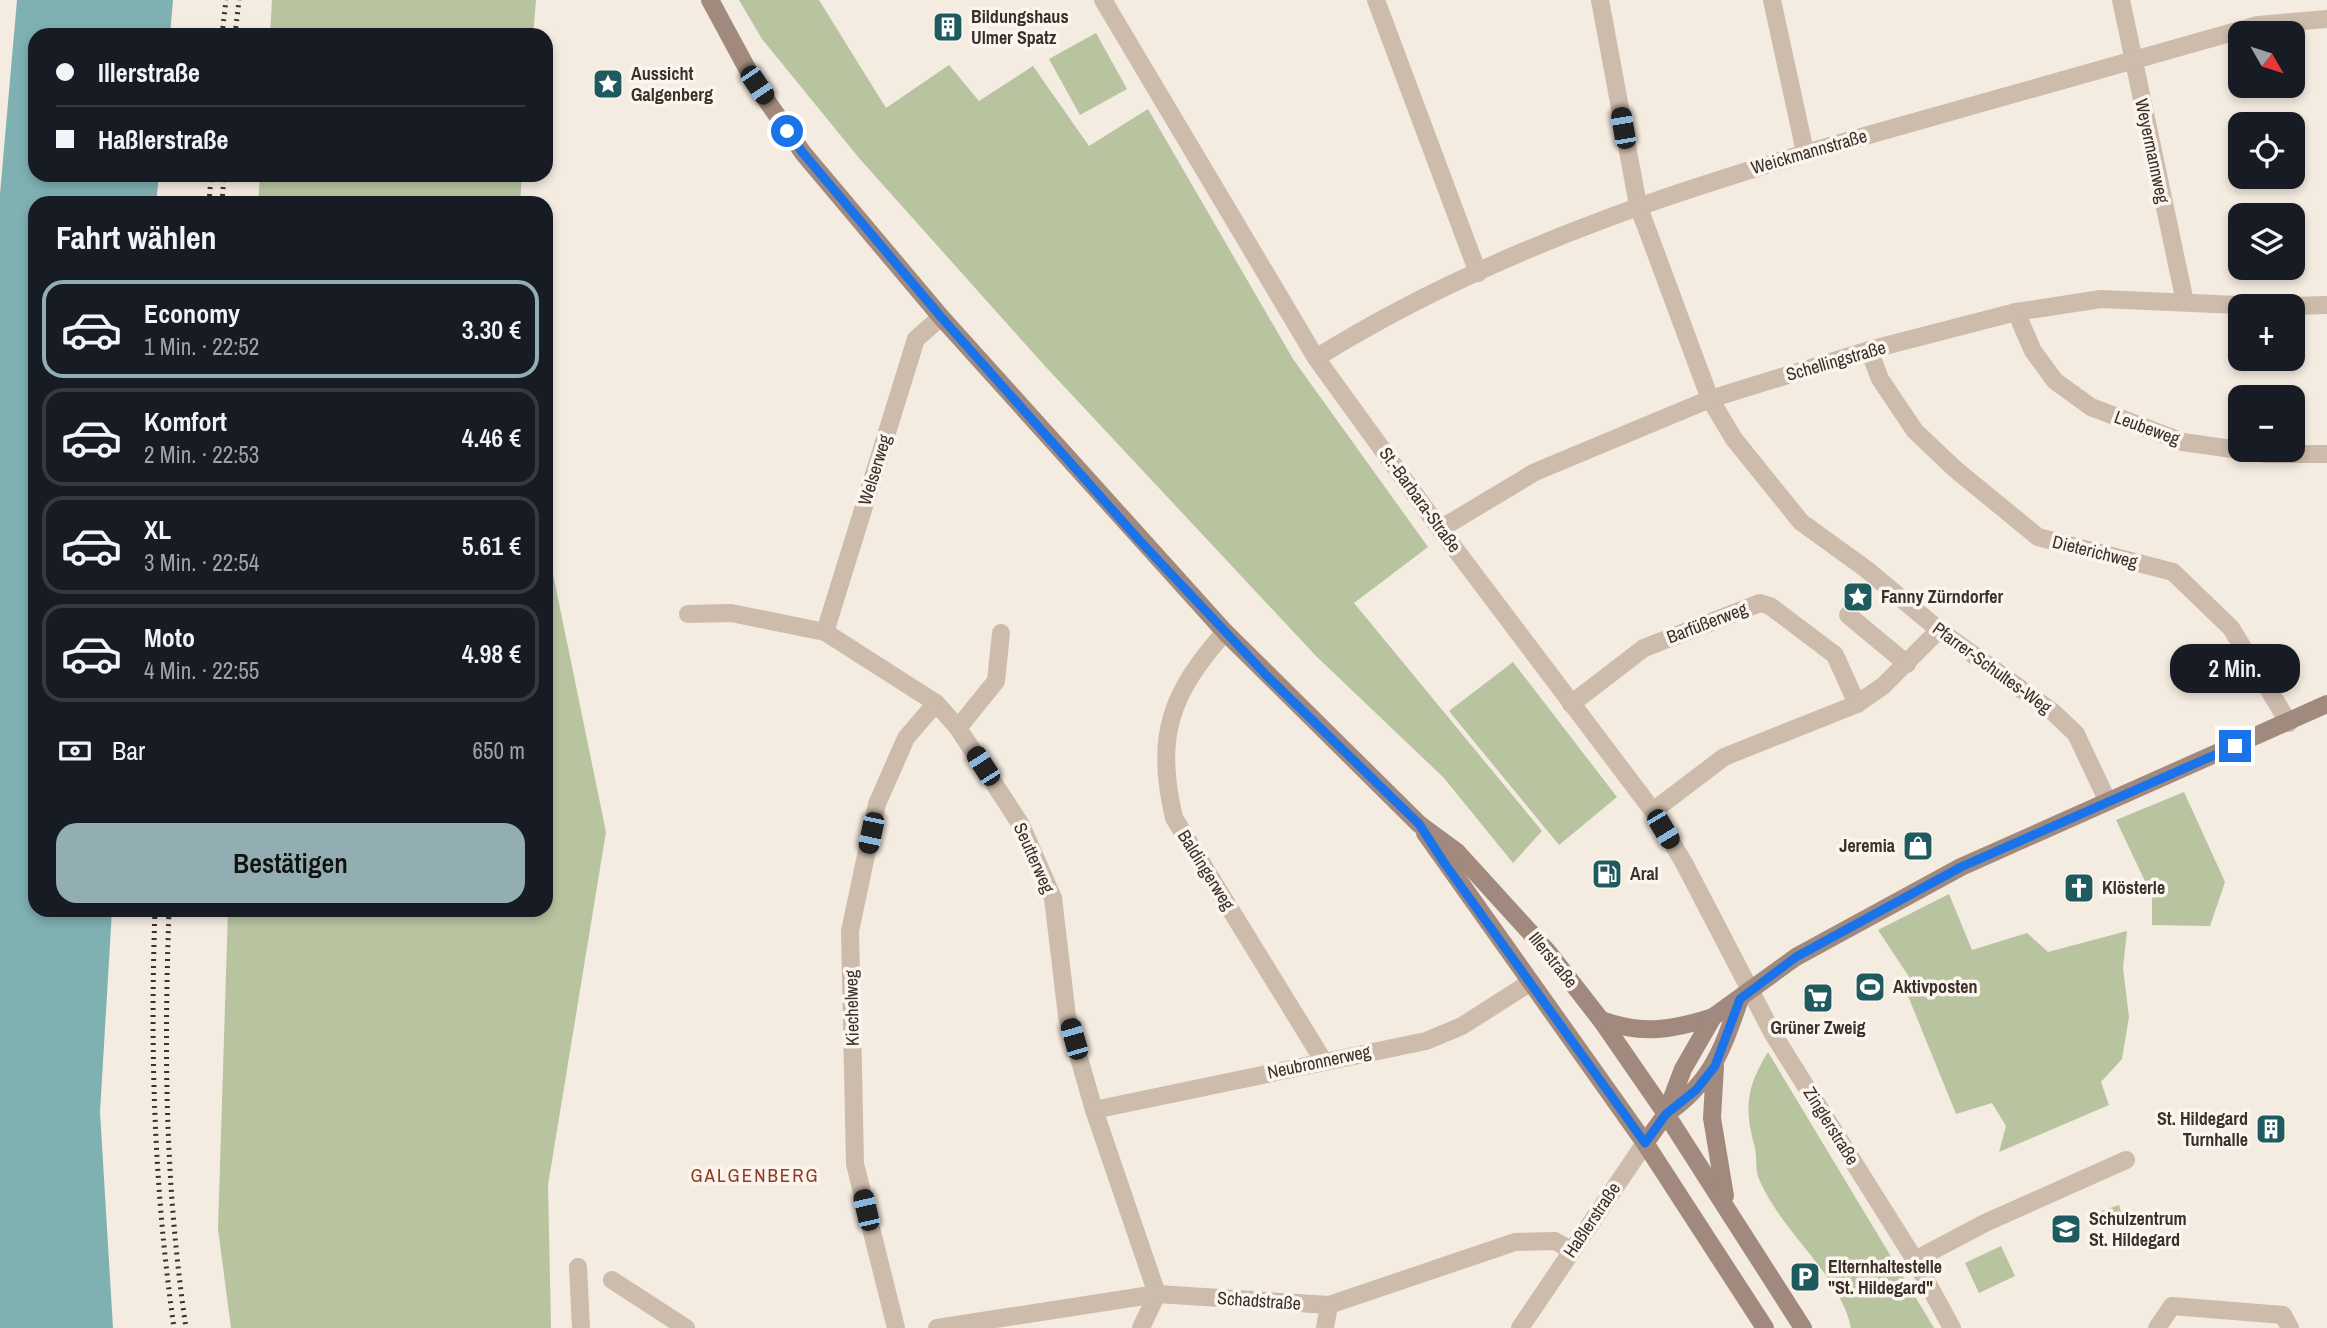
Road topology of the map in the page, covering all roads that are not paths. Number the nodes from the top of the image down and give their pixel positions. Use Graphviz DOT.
graph roads {
  1 [pos="710,0"];
  2 [pos="1103,0"];
  3 [pos="1376,0"];
  4 [pos="1600,0"];
  5 [pos="1772,0"];
  6 [pos="2121,0"];
  7 [pos="2327,19"];
  8 [pos="2132,61"];
  9 [pos="1805,152"];
  10 [pos="1638,205"];
  11 [pos="1478,273"];
  12 [pos="2185,302"];
  13 [pos="2228,304"];
  14 [pos="2327,304"];
  15 [pos="2305,305"];
  16 [pos="2016,312"];
  17 [pos="941,317"];
  18 [pos="1869,350"];
  19 [pos="1317,358"];
  20 [pos="1710,399"];
  21 [pos="2327,454"];
  22 [pos="1440,529"];
  23 [pos="688,614"];
  24 [pos="1848,615"];
  25 [pos="1939,630"];
  26 [pos="825,632"];
  27 [pos="1224,632"];
  28 [pos="1001,633"];
  29 [pos="1907,664"];
  30 [pos="936,703"];
  31 [pos="1571,704"];
  32 [pos="1857,704"];
  33 [pos="2325,706"];
  34 [pos="2289,723"];
  35 [pos="958,728"];
  36 [pos="2107,800"];
  37 [pos="1653,811"];
  38 [pos="1419,824"];
  39 [pos="1531,982"];
  40 [pos="1745,995"];
  41 [pos="1713,1017"];
  42 [pos="1601,1020"];
  43 [pos="1323,1060"];
  44 [pos="1715,1066"];
  45 [pos="1094,1110"];
  46 [pos="1666,1114"];
  47 [pos="1645,1143"];
  48 [pos="2126,1160"];
  49 [pos="1727,1206"];
  50 [pos="1571,1250"];
  51 [pos="1915,1260"];
  52 [pos="578,1267"];
  53 [pos="612,1280"];
  54 [pos="1157,1294"];
  55 [pos="1329,1305"];
  56 [pos="581,1328"];
  57 [pos="686,1328"];
  58 [pos="896,1328"];
  59 [pos="937,1328"];
  60 [pos="1141,1328"];
  61 [pos="1325,1328"];
  62 [pos="1520,1328"];
  63 [pos="1765,1328"];
  64 [pos="1803,1328"];
  65 [pos="1952,1328"];
  66 [pos="2157,1328"];
  67 [pos="2290,1328"];
  1 -- 17 [label="main road, Illerstraße"];
  2 -- 19 [label="street, St.-Barbara-Straße"];
  3 -- 11 [label="street"];
  4 -- 10 [label="street, Pfarrer-Schultes-Weg"];
  5 -- 9 [label="street"];
  6 -- 8 [label="street, Weyermannweg"];
  7 -- 8 [label="street, Weickmannstraße"];
  8 -- 9 [label="street, Weickmannstraße"];
  8 -- 12 [label="street, Weyermannweg"];
  9 -- 10 [label="street, Weickmannstraße"];
  10 -- 11 [label="street, Weickmannstraße"];
  10 -- 20 [label="street, Pfarrer-Schultes-Weg"];
  11 -- 19 [label="street, Weickmannstraße"];
  12 -- 13 [label="street, Schellingstraße"];
  12 -- 16 [label="street, Schellingstraße"];
  14 -- 15 [label="street"];
  16 -- 18 [label="street, Schellingstraße"];
  16 -- 21 [label="street, Leubeweg"];
  17 -- 26 [label="street, Welserweg"];
  17 -- 27 [label="main road, Illerstraße"];
  18 -- 20 [label="street, Schellingstraße"];
  18 -- 34 [label="street, Dieterichweg"];
  19 -- 22 [label="street, St.-Barbara-Straße"];
  20 -- 22 [label="street, Schellingstraße"];
  20 -- 25 [label="street, Pfarrer-Schultes-Weg"];
  22 -- 31 [label="street, St.-Barbara-Straße"];
  23 -- 26 [label="street, Seutterweg"];
  24 -- 29 [label="street"];
  25 -- 29 [label="street"];
  25 -- 36 [label="street, Pfarrer-Schultes-Weg"];
  26 -- 30 [label="street, Seutterweg"];
  27 -- 38 [label="main road, Illerstraße"];
  27 -- 43 [label="street, Baldingerweg"];
  28 -- 35 [label="street"];
  29 -- 32 [label="street"];
  30 -- 35 [label="street, Seutterweg"];
  30 -- 58 [label="street, Kiechelweg"];
  31 -- 32 [label="street, Barfüßerweg"];
  31 -- 37 [label="street, St.-Barbara-Straße"];
  32 -- 37 [label="street"];
  33 -- 34 [label="main road, Haßlerstraße"];
  34 -- 36 [label="main road, Haßlerstraße"];
  35 -- 45 [label="street, Seutterweg"];
  36 -- 40 [label="main road, Haßlerstraße"];
  37 -- 40 [label="street, St.-Barbara-Straße"];
  38 -- 39 [label="main road, Illerstraße"];
  38 -- 42 [label="main road, Illerstraße"];
  39 -- 43 [label="street, Neubronnerweg"];
  39 -- 47 [label="main road, Illerstraße"];
  40 -- 41 [label="main road, Haßlerstraße"];
  40 -- 44 [label="main road, Haßlerstraße"];
  40 -- 51 [label="street, Zinglerstraße"];
  41 -- 42 [label="main road"];
  41 -- 46 [label="main road, Haßlerstraße"];
  42 -- 46 [label="main road, Illerstraße"];
  43 -- 45 [label="street, Neubronnerweg"];
  44 -- 46 [label="main road, Haßlerstraße"];
  44 -- 49 [label="main road"];
  45 -- 54 [label="street, Seutterweg"];
  46 -- 47 [label="main road, Haßlerstraße"];
  46 -- 49 [label="main road"];
  47 -- 50 [label="street, Haßlerstraße"];
  47 -- 63 [label="main road"];
  48 -- 51 [label="street"];
  49 -- 64 [label="main road"];
  50 -- 55 [label="street, Schadstraße"];
  50 -- 62 [label="street, Haßlerstraße"];
  51 -- 65 [label="street, Zinglerstraße"];
  52 -- 56 [label="street"];
  53 -- 57 [label="street"];
  54 -- 55 [label="street, Schadstraße"];
  54 -- 59 [label="street, Schadstraße"];
  54 -- 60 [label="street"];
  55 -- 61 [label="street"];
  66 -- 67 [label="street"];
}
